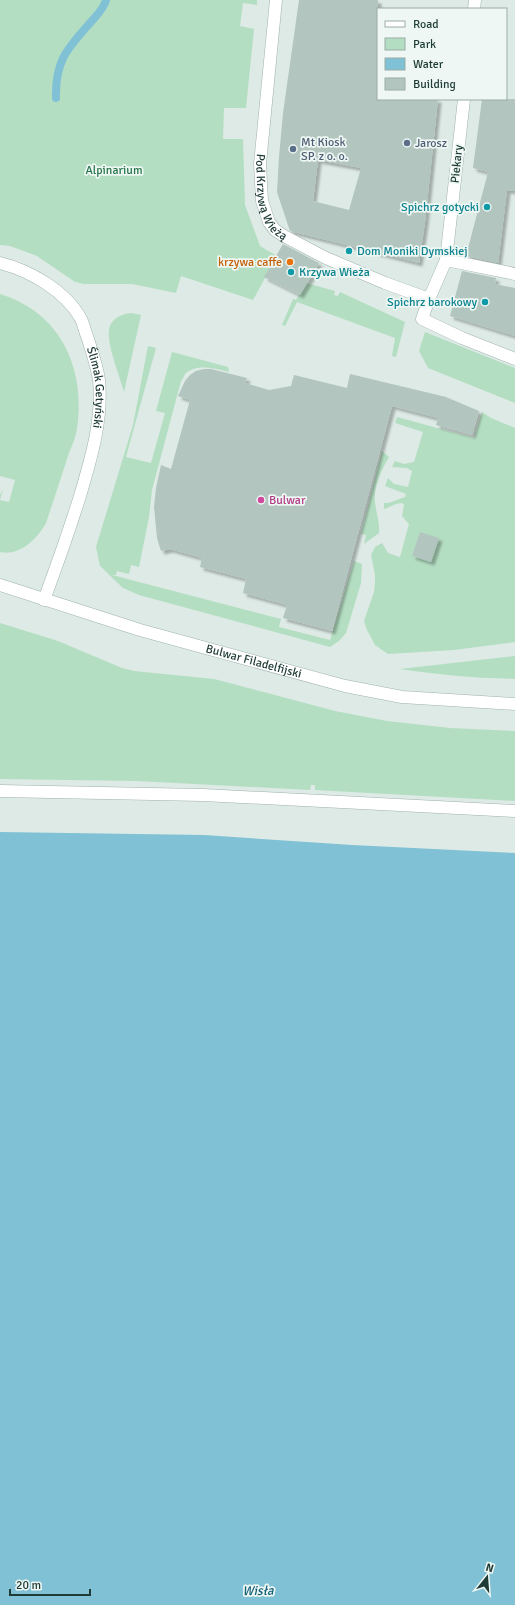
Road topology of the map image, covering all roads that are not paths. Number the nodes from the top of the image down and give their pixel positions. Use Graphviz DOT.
graph roads {
  1 [pos="276,0"];
  2 [pos="464,100"];
  3 [pos="446,260"];
  4 [pos="0,263"];
  5 [pos="515,274"];
  6 [pos="429,299"];
  7 [pos="515,359"];
  8 [pos="0,585"];
  9 [pos="44,600"];
  10 [pos="515,704"];
  11 [pos="0,791"];
  12 [pos="515,811"];
  1 -- 6 [label="street, Pod Krzywą Wieżą"];
  2 -- 3 [label="street, Piekary"];
  3 -- 5 [label="street"];
  3 -- 6 [label="street, Piekary"];
  4 -- 9 [label="street, Ślimak Getyński"];
  6 -- 7 [label="street, Piekary"];
  8 -- 9 [label="street, Bulwar Filadelfijski"];
  9 -- 10 [label="street, Bulwar Filadelfijski"];
  11 -- 12 [label="street"];
}
